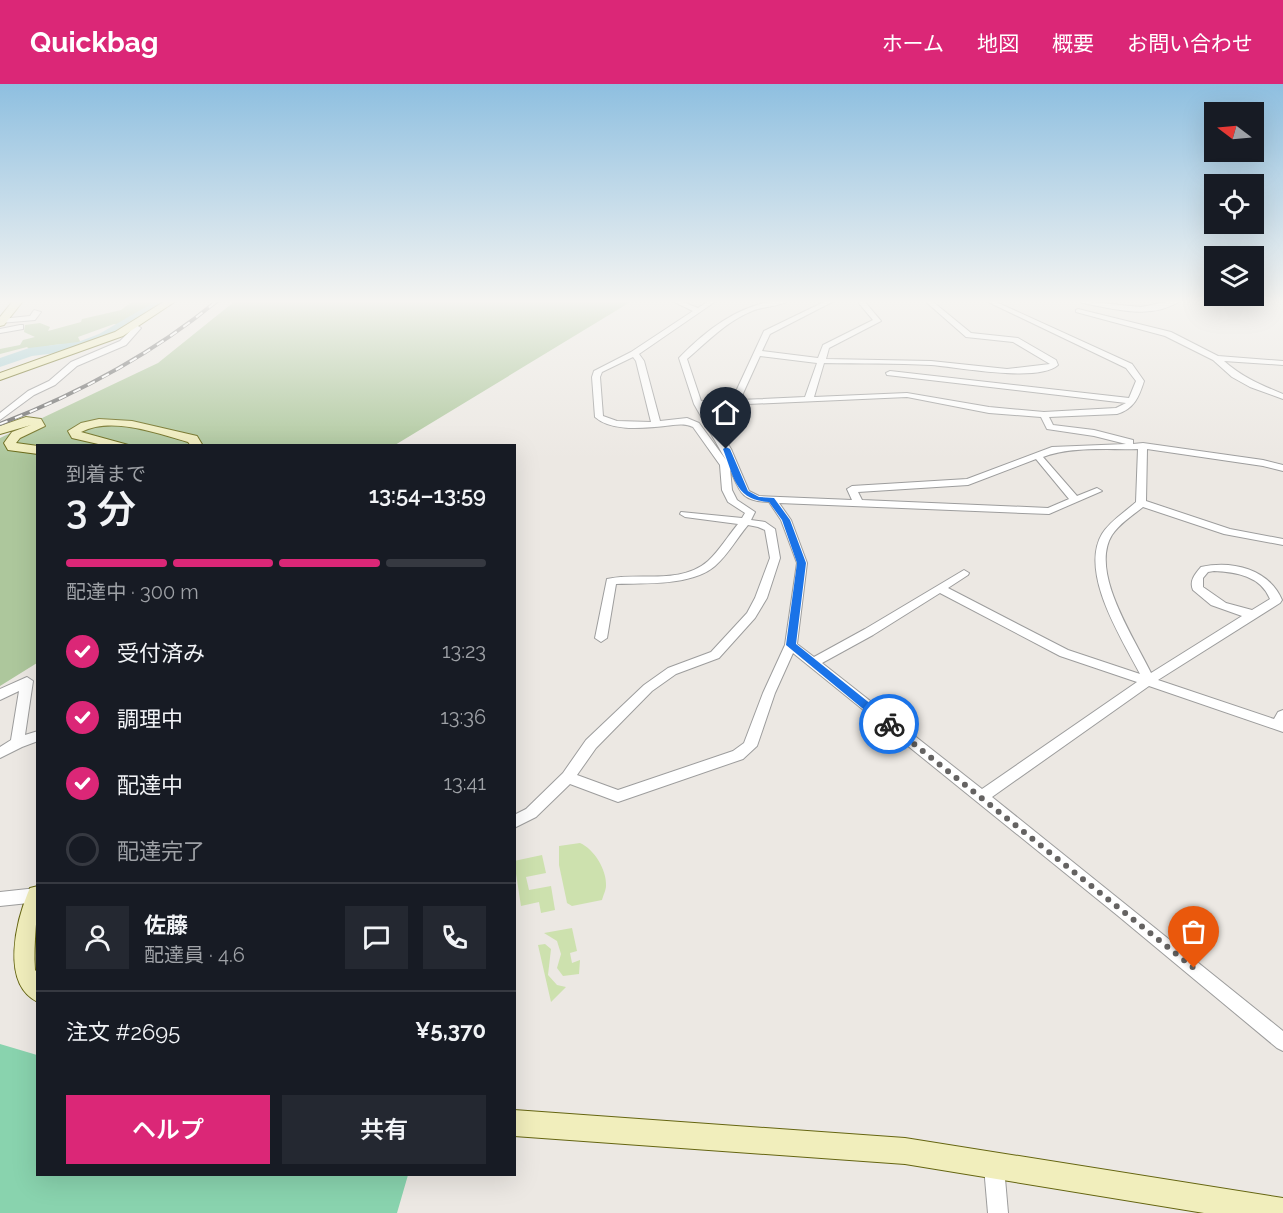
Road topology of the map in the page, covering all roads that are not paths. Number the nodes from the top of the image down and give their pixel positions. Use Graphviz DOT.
graph roads {
  1 [pos="757,353"];
  2 [pos="66,354"];
  3 [pos="98,354"];
  4 [pos="634,354"];
  5 [pos="688,354"];
  6 [pos="762,354"];
  7 [pos="824,354"];
  8 [pos="1039,354"];
  9 [pos="1103,354"];
  10 [pos="1208,354"];
  11 [pos="1216,358"];
  12 [pos="821,361"];
  13 [pos="1283,363"];
  14 [pos="890,373"];
  15 [pos="0,377"];
  16 [pos="1283,397"];
  17 [pos="809,398"];
  18 [pos="1132,401"];
  19 [pos="735,402"];
  20 [pos="698,404"];
  21 [pos="1044,415"];
  22 [pos="0,417"];
  23 [pos="656,423"];
  24 [pos="0,430"];
  25 [pos="117,444"];
  26 [pos="196,444"];
  27 [pos="1143,446"];
  28 [pos="36,450"];
  29 [pos="1037,455"];
  30 [pos="1283,468"];
  31 [pos="1097,491"];
  32 [pos="771,500"];
  33 [pos="1075,500"];
  34 [pos="858,503"];
  35 [pos="1141,503"];
  36 [pos="685,514"];
  37 [pos="745,522"];
  38 [pos="1283,542"];
  39 [pos="964,573"];
  40 [pos="940,588"];
  41 [pos="1278,593"];
  42 [pos="1252,614"];
  43 [pos="601,638"];
  44 [pos="791,645"];
  45 [pos="812,663"];
  46 [pos="1149,680"];
  47 [pos="0,695"];
  48 [pos="1281,722"];
  49 [pos="36,737"];
  50 [pos="17,743"];
  51 [pos="0,753"];
  52 [pos="568,777"];
  53 [pos="981,797"];
  54 [pos="516,821"];
  55 [pos="36,895"];
  56 [pos="0,899"];
  57 [pos="36,900"];
  58 [pos="36,989"];
  59 [pos="1283,1042"];
  60 [pos="516,1123"];
  61 [pos="994,1167"];
  62 [pos="1283,1212"];
  63 [pos="998,1213"];
  1 -- 19 [label="street"];
  2 -- 15 [label="street"];
  3 -- 22 [label="street"];
  4 -- 23 [label="street"];
  4 -- 23 [label="street"];
  5 -- 20 [label="street"];
  6 -- 12 [label="street"];
  7 -- 12 [label="street"];
  8 -- 12 [label="street"];
  9 -- 18 [label="street"];
  10 -- 11 [label="street"];
  11 -- 13 [label="street"];
  11 -- 16 [label="street"];
  12 -- 17 [label="street"];
  14 -- 18 [label="street"];
  17 -- 19 [label="street"];
  17 -- 21 [label="street"];
  18 -- 21 [label="street"];
  19 -- 20 [label="street"];
  20 -- 32 [label="street"];
  21 -- 27 [label="street"];
  23 -- 37 [label="street"];
  24 -- 28 [label="street"];
  25 -- 26 [label="street"];
  27 -- 29 [label="street"];
  27 -- 30 [label="street"];
  27 -- 35 [label="street"];
  29 -- 33 [label="street"];
  29 -- 34 [label="street"];
  31 -- 33 [label="street"];
  32 -- 34 [label="street"];
  32 -- 44 [label="street"];
  33 -- 34 [label="street"];
  35 -- 38 [label="street"];
  35 -- 46 [label="street"];
  36 -- 37 [label="street"];
  37 -- 43 [label="street"];
  37 -- 52 [label="street"];
  39 -- 40 [label="street"];
  40 -- 45 [label="street"];
  40 -- 46 [label="street"];
  41 -- 42 [label="street"];
  41 -- 42 [label="street"];
  42 -- 46 [label="street"];
  44 -- 45 [label="street"];
  44 -- 52 [label="street"];
  45 -- 53 [label="street"];
  46 -- 48 [label="street"];
  46 -- 53 [label="street"];
  47 -- 50 [label="street"];
  49 -- 50 [label="street"];
  50 -- 51 [label="street"];
  52 -- 54 [label="street"];
  53 -- 59 [label="street"];
  55 -- 56 [label="street"];
  57 -- 58 [label="street"];
  60 -- 61 [label="street"];
  61 -- 62 [label="street"];
  61 -- 63 [label="street"];
}
